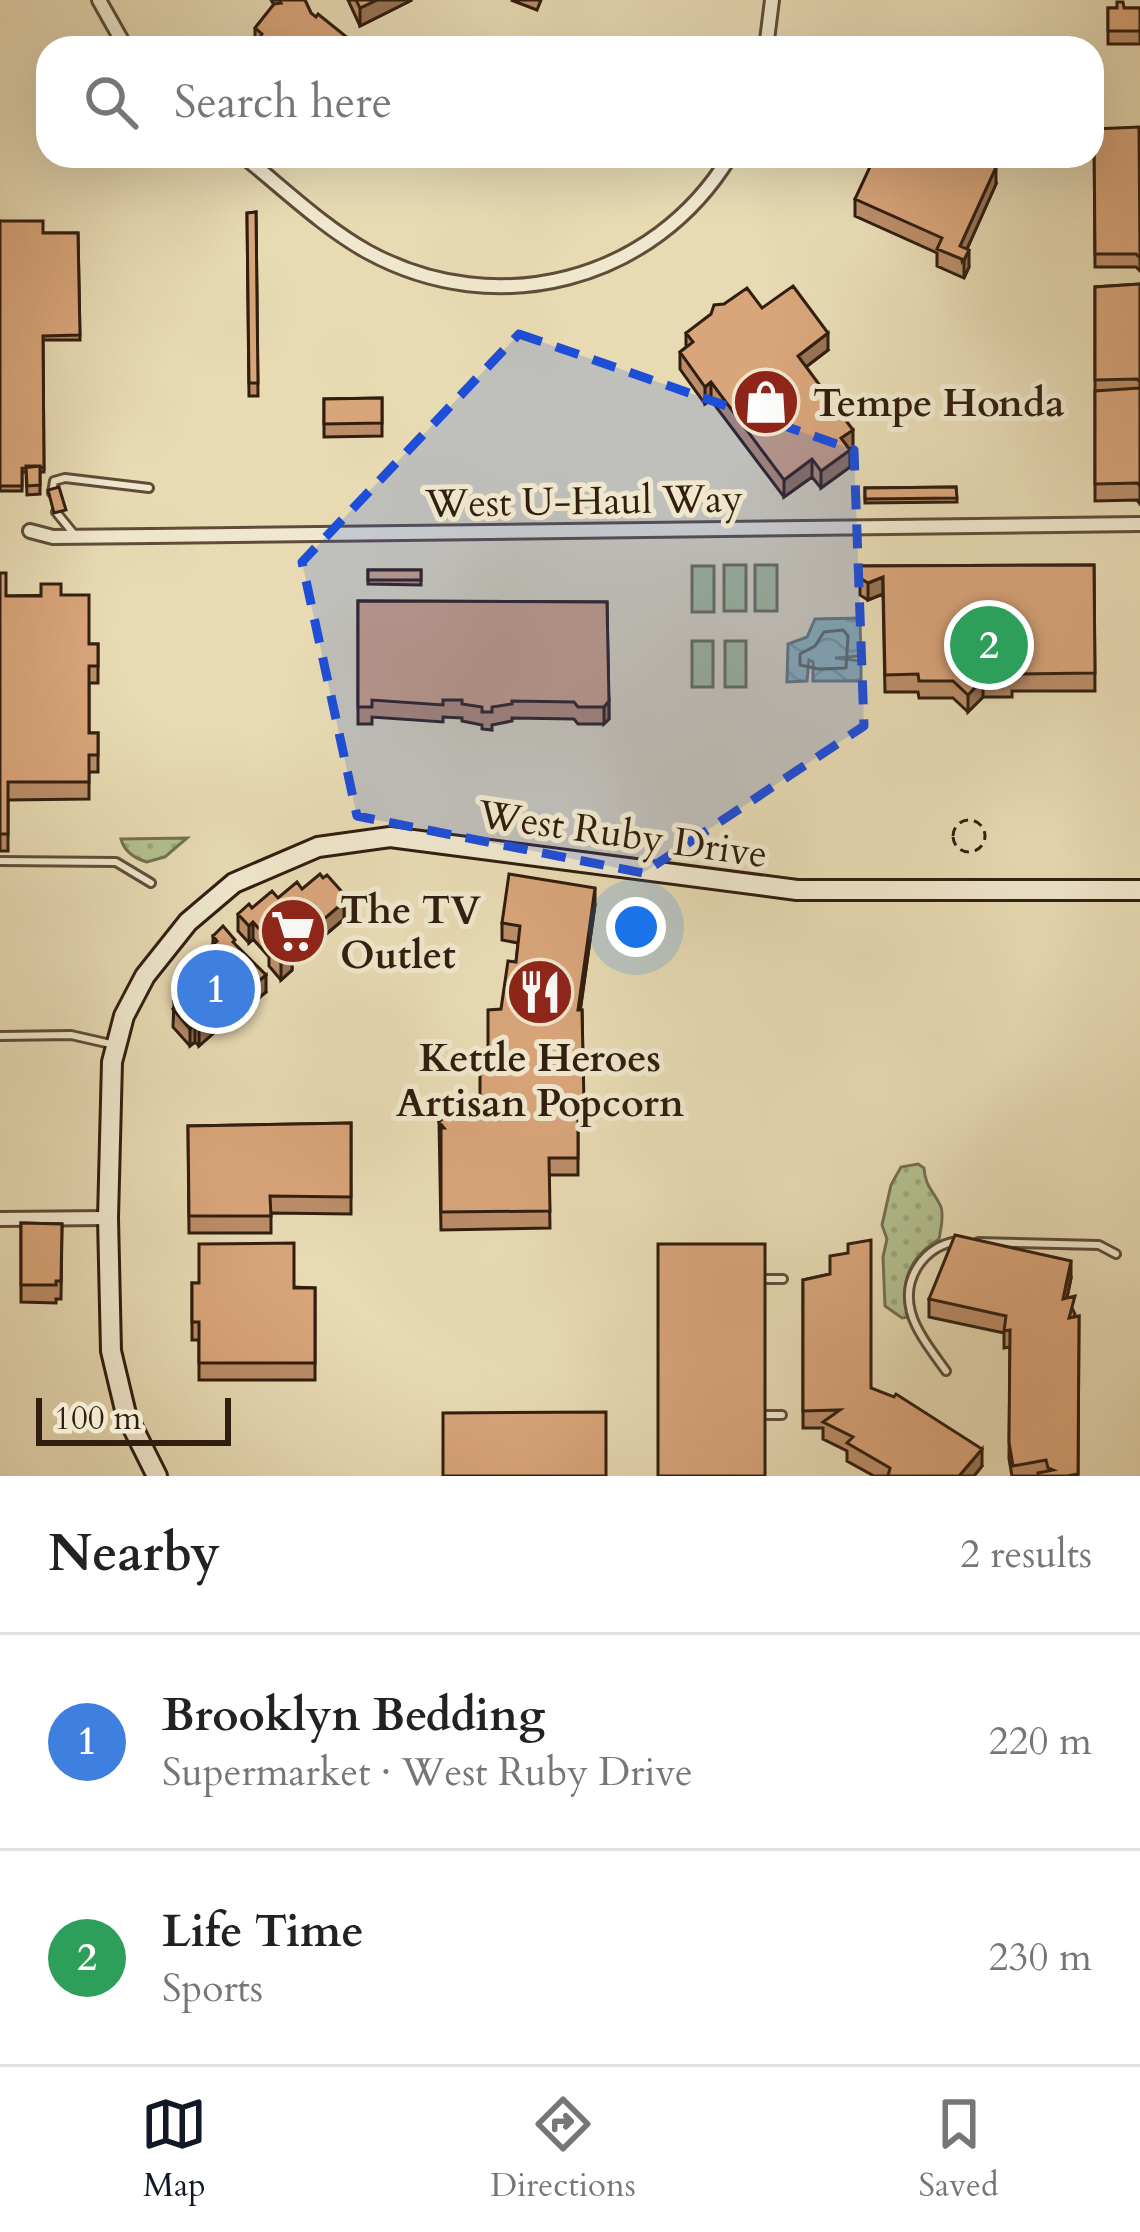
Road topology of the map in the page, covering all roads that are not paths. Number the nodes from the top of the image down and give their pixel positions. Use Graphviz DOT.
graph roads {
  1 [pos="99,0"];
  2 [pos="772,0"];
  3 [pos="119,36"];
  4 [pos="768,36"];
  5 [pos="258,168"];
  6 [pos="721,168"];
  7 [pos="149,488"];
  8 [pos="1140,524"];
  9 [pos="30,531"];
  10 [pos="77,536"];
  11 [pos="0,861"];
  12 [pos="151,883"];
  13 [pos="1140,890"];
  14 [pos="0,1036"];
  15 [pos="116,1046"];
  16 [pos="108,1218"];
  17 [pos="0,1219"];
  18 [pos="1116,1254"];
  19 [pos="765,1279"];
  20 [pos="783,1279"];
  21 [pos="946,1371"];
  22 [pos="765,1414"];
  23 [pos="782,1415"];
  24 [pos="157,1476"];
  1 -- 3 [label="street"];
  2 -- 4 [label="street"];
  5 -- 6 [label="street"];
  7 -- 10 [label="lane"];
  8 -- 10 [label="street, West U-Haul Way"];
  9 -- 10 [label="street, West U-Haul Way"];
  11 -- 12 [label="lane"];
  13 -- 15 [label="street, West Ruby Drive"];
  14 -- 15 [label="lane"];
  15 -- 16 [label="street, West Ruby Drive"];
  16 -- 17 [label="street"];
  16 -- 24 [label="street, West Ruby Drive"];
  18 -- 21 [label="lane"];
  19 -- 20 [label="lane"];
  22 -- 23 [label="lane"];
}
